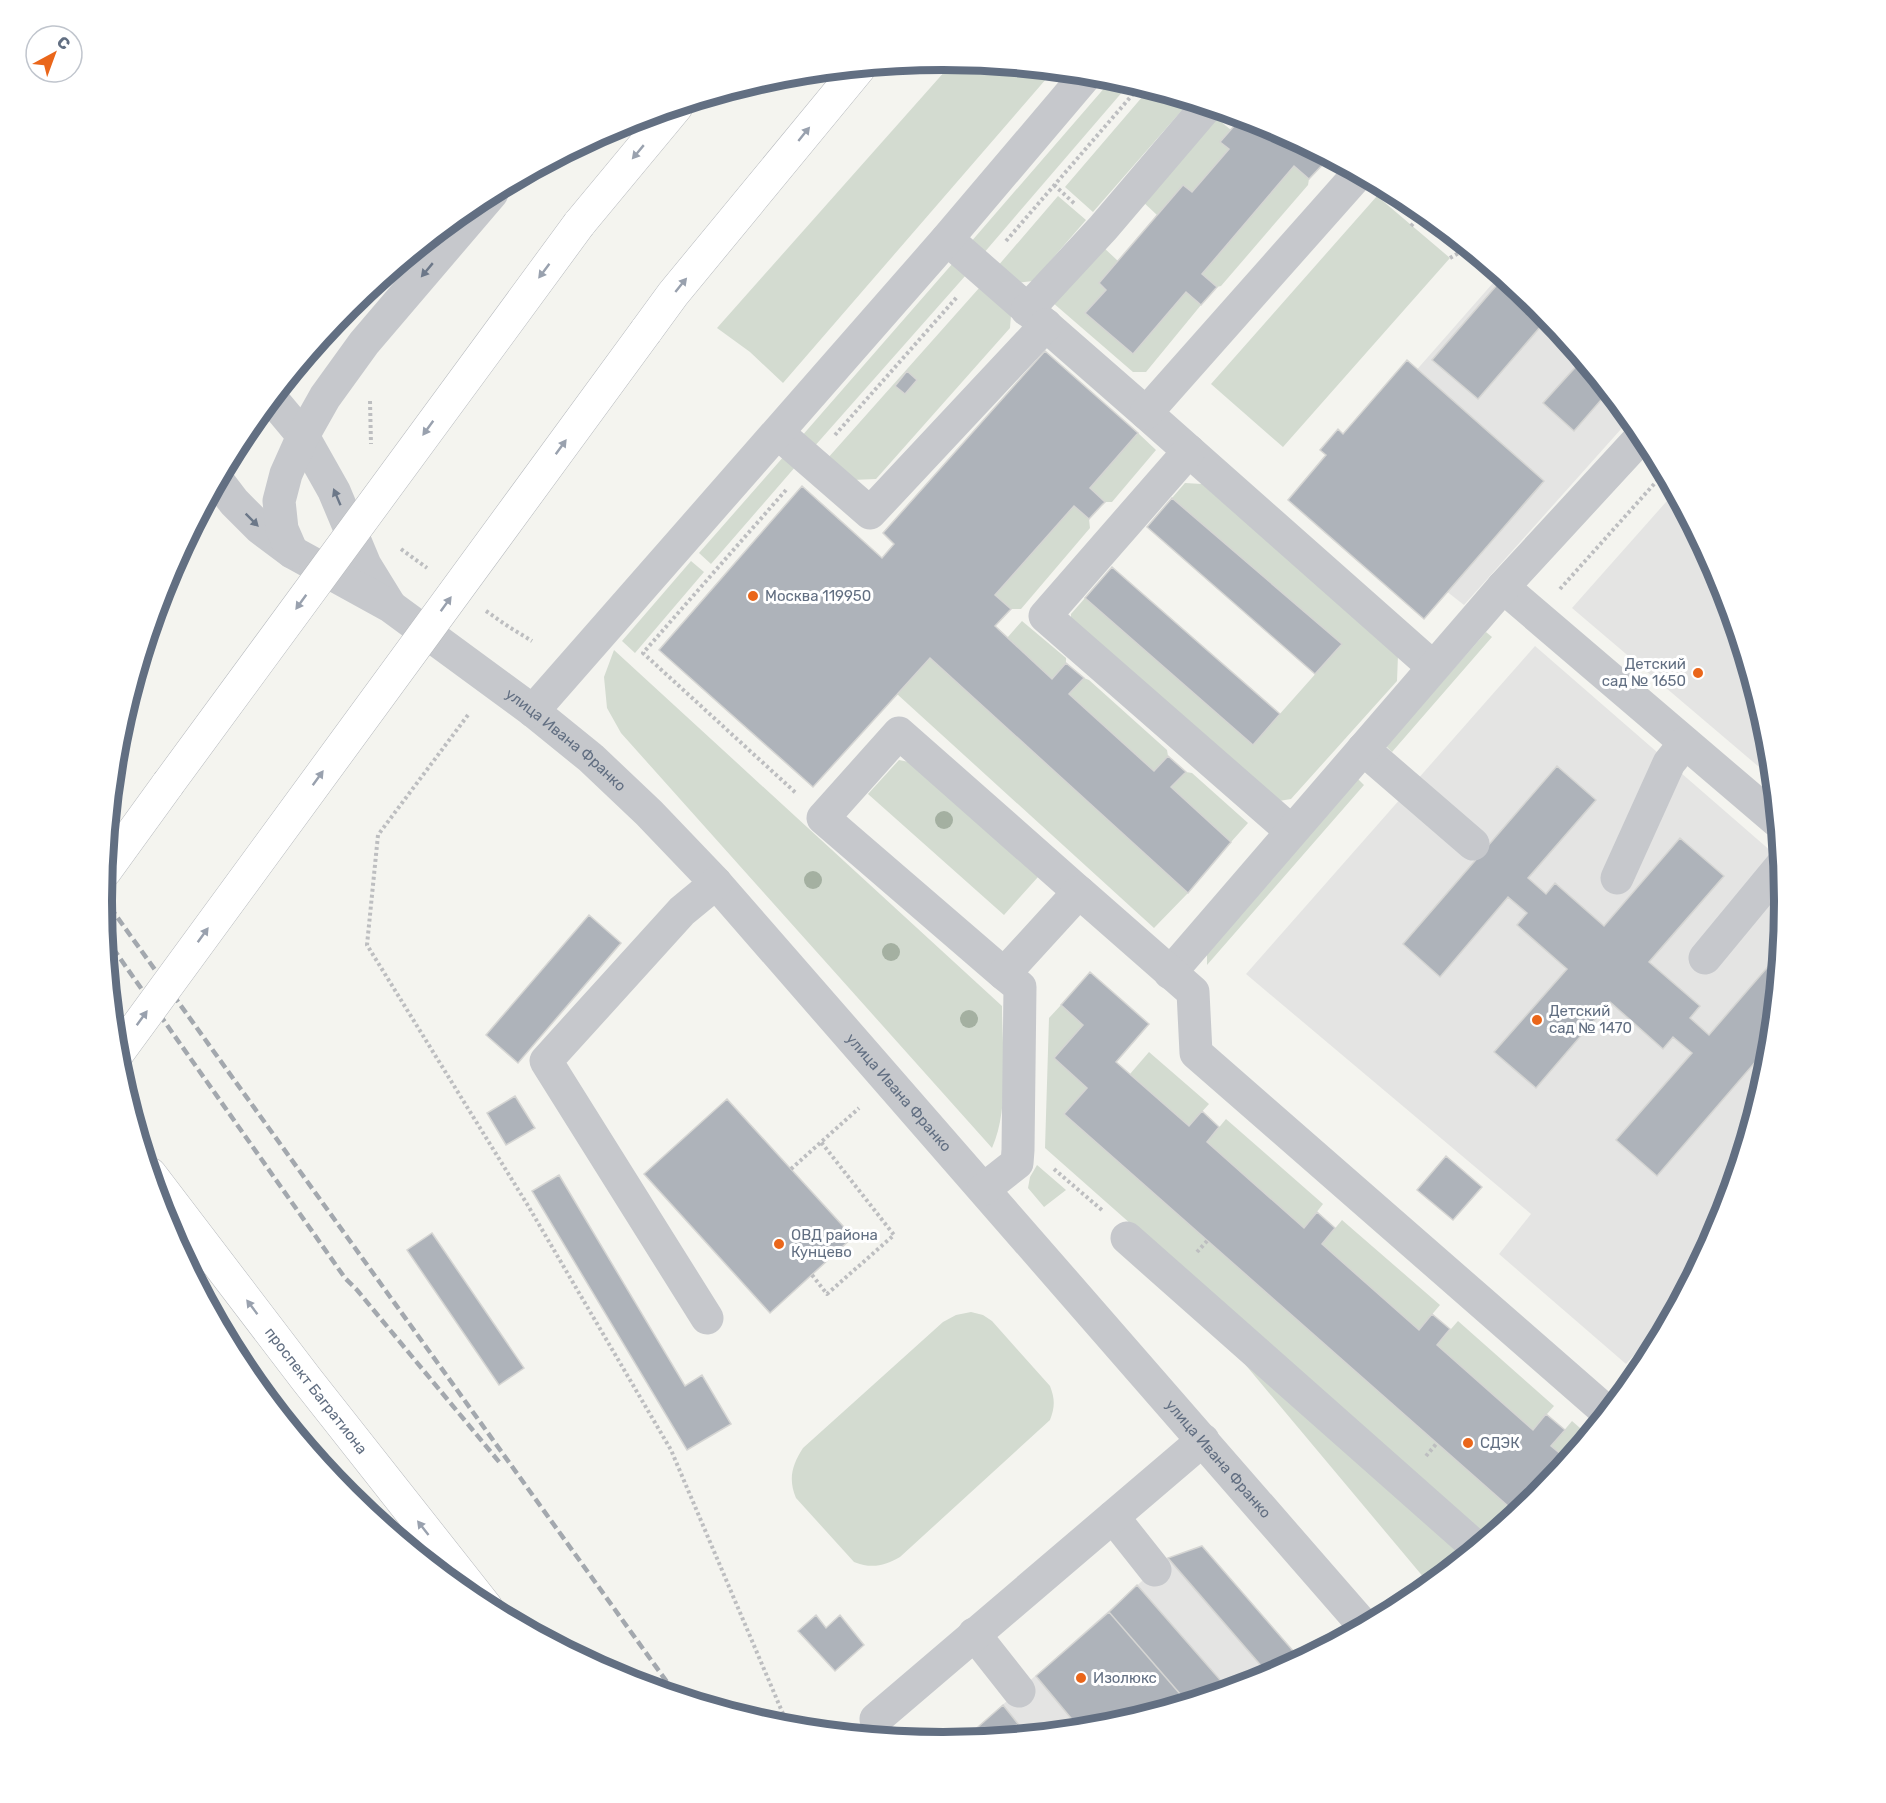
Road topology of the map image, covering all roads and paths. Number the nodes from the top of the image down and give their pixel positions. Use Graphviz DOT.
graph roads {
  1 [pos="852,76"];
  2 [pos="1080,82"];
  3 [pos="1201,112"];
  4 [pos="666,119"];
  5 [pos="1353,179"];
  6 [pos="470,219"];
  7 [pos="1417,219"];
  8 [pos="1411,226"];
  9 [pos="947,239"];
  10 [pos="1461,252"];
  11 [pos="1450,258"];
  12 [pos="1036,317"];
  13 [pos="369,394"];
  14 [pos="277,405"];
  15 [pos="1146,413"];
  16 [pos="778,433"];
  17 [pos="303,436"];
  18 [pos="1636,443"];
  19 [pos="372,450"];
  20 [pos="1189,451"];
  21 [pos="1659,479"];
  22 [pos="223,487"];
  23 [pos="394,544"];
  24 [pos="292,552"];
  25 [pos="432,572"];
  26 [pos="1567,580"];
  27 [pos="1503,587"];
  28 [pos="390,606"];
  29 [pos="480,606"];
  30 [pos="532,640"];
  31 [pos="1433,668"];
  32 [pos="533,711"];
  33 [pos="468,715"];
  34 [pos="1685,744"];
  35 [pos="1363,749"];
  36 [pos="168,784"];
  37 [pos="1768,803"];
  38 [pos="1291,831"];
  39 [pos="115,841"];
  40 [pos="1473,844"];
  41 [pos="114,859"];
  42 [pos="1773,876"];
  43 [pos="1617,878"];
  44 [pos="716,883"];
  45 [pos="1079,892"];
  46 [pos="1705,958"];
  47 [pos="1170,973"];
  48 [pos="1004,974"];
  49 [pos="125,1044"];
  50 [pos="859,1108"];
  51 [pos="821,1142"];
  52 [pos="1018,1150"];
  53 [pos="791,1169"];
  54 [pos="984,1189"];
  55 [pos="165,1194"];
  56 [pos="1127,1238"];
  57 [pos="812,1275"];
  58 [pos="707,1318"];
  59 [pos="1602,1407"];
  60 [pos="1203,1440"];
  61 [pos="1113,1517"];
  62 [pos="1471,1543"];
  63 [pos="1155,1570"];
  64 [pos="467,1582"];
  65 [pos="1359,1620"];
  66 [pos="974,1634"];
  67 [pos="1019,1691"];
  68 [pos="785,1718"];
  69 [pos="876,1719"];
  49 -- 1 [label="main road, one-way, bridge"];
  2 -- 9 [label="street"];
  3 -- 12 [label="street"];
  4 -- 36 [label="main road, one-way, bridge"];
  5 -- 15 [label="street"];
  6 -- 17 [label="street, one-way"];
  7 -- 8 [label="path"];
  9 -- 12 [label="street"];
  9 -- 16 [label="street"];
  10 -- 11 [label="path"];
  12 -- 15 [label="street"];
  12 -- 16 [label="street"];
  13 -- 19 [label="path"];
  14 -- 17 [label="street, улица Ивана Франко"];
  15 -- 20 [label="street"];
  16 -- 32 [label="street"];
  17 -- 24 [label="street"];
  28 -- 17 [label="street, улица Ивана Франко, one-way"];
  18 -- 27 [label="street"];
  20 -- 31 [label="street"];
  20 -- 38 [label="street"];
  21 -- 26 [label="path"];
  22 -- 24 [label="street, улица Ивана Франко, one-way"];
  23 -- 25 [label="path"];
  24 -- 28 [label="street, улица Ивана Франко"];
  27 -- 31 [label="street"];
  27 -- 34 [label="street"];
  28 -- 32 [label="street, улица Ивана Франко"];
  29 -- 30 [label="path"];
  31 -- 35 [label="street"];
  32 -- 44 [label="street, улица Ивана Франко"];
  33 -- 68 [label="path"];
  34 -- 37 [label="street"];
  34 -- 43 [label="street"];
  35 -- 38 [label="street"];
  35 -- 40 [label="street"];
  36 -- 39 [label="street"];
  36 -- 41 [label="main road"];
  38 -- 47 [label="street"];
  42 -- 46 [label="street"];
  44 -- 54 [label="street, улица Ивана Франко"];
  44 -- 58 [label="street"];
  45 -- 47 [label="street"];
  45 -- 48 [label="street"];
  45 -- 48 [label="street"];
  47 -- 59 [label="street"];
  48 -- 52 [label="street"];
  50 -- 51 [label="path"];
  51 -- 53 [label="path"];
  51 -- 57 [label="path"];
  52 -- 54 [label="street"];
  52 -- 56 [label="path"];
  54 -- 60 [label="street, улица Ивана Франко"];
  64 -- 55 [label="main road, проспект Багратиона, one-way"];
  56 -- 62 [label="street"];
  60 -- 61 [label="street"];
  60 -- 65 [label="street, улица Ивана Франко"];
  61 -- 63 [label="street"];
  61 -- 66 [label="street"];
  66 -- 67 [label="street"];
  66 -- 69 [label="street"];
}
